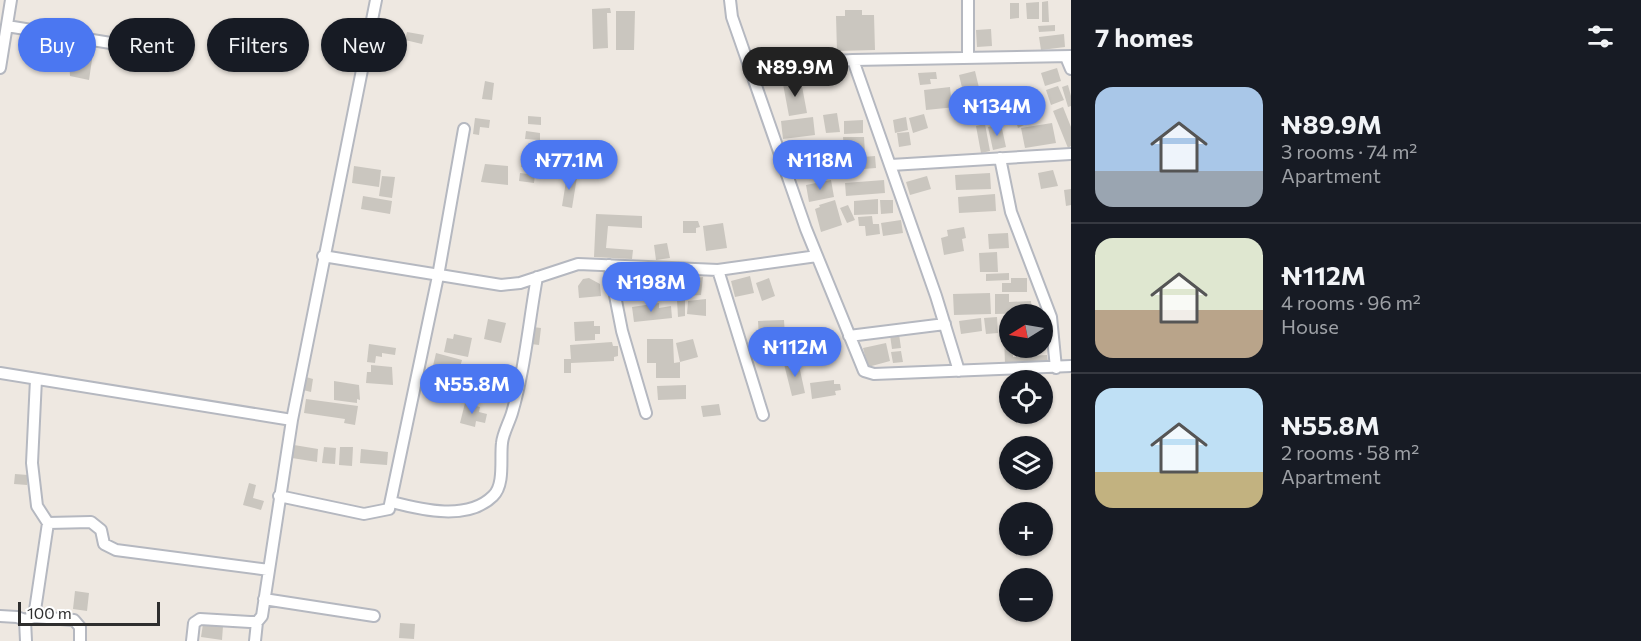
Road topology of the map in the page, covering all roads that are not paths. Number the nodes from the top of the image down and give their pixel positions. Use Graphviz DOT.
graph roads {
  1 [pos="11,0"];
  2 [pos="376,0"];
  3 [pos="730,0"];
  4 [pos="968,0"];
  5 [pos="7,26"];
  6 [pos="108,43"];
  7 [pos="1069,56"];
  8 [pos="968,58"];
  9 [pos="853,60"];
  10 [pos="749,66"];
  11 [pos="0,68"];
  12 [pos="1071,69"];
  13 [pos="464,129"];
  14 [pos="1071,154"];
  15 [pos="1000,158"];
  16 [pos="891,165"];
  17 [pos="323,256"];
  18 [pos="817,256"];
  19 [pos="609,265"];
  20 [pos="718,270"];
  21 [pos="438,276"];
  22 [pos="537,277"];
  23 [pos="945,324"];
  24 [pos="849,336"];
  25 [pos="1071,366"];
  26 [pos="1056,368"];
  27 [pos="959,370"];
  28 [pos="0,373"];
  29 [pos="36,379"];
  30 [pos="646,413"];
  31 [pos="763,415"];
  32 [pos="292,420"];
  33 [pos="279,496"];
  34 [pos="392,502"];
  35 [pos="48,523"];
  36 [pos="269,570"];
  37 [pos="264,599"];
  38 [pos="0,616"];
  39 [pos="374,616"];
  40 [pos="29,619"];
  41 [pos="257,622"];
  42 [pos="26,641"];
  43 [pos="80,641"];
  44 [pos="192,641"];
  45 [pos="255,641"];
  1 -- 5 [label="street"];
  2 -- 17 [label="street"];
  3 -- 10 [label="street"];
  4 -- 8 [label="street"];
  5 -- 6 [label="street"];
  5 -- 11 [label="street"];
  7 -- 8 [label="street"];
  7 -- 12 [label="street"];
  8 -- 9 [label="street"];
  9 -- 10 [label="street"];
  9 -- 16 [label="street"];
  10 -- 18 [label="street"];
  13 -- 21 [label="street"];
  14 -- 15 [label="street"];
  15 -- 16 [label="street"];
  15 -- 26 [label="street"];
  16 -- 23 [label="street"];
  17 -- 21 [label="street"];
  17 -- 32 [label="street"];
  18 -- 20 [label="street"];
  18 -- 24 [label="street"];
  19 -- 20 [label="street"];
  19 -- 22 [label="street"];
  19 -- 30 [label="street"];
  20 -- 31 [label="street"];
  21 -- 22 [label="street"];
  21 -- 34 [label="street"];
  22 -- 34 [label="street"];
  23 -- 24 [label="street"];
  23 -- 27 [label="street"];
  24 -- 27 [label="street"];
  25 -- 26 [label="street"];
  26 -- 27 [label="street"];
  28 -- 29 [label="street"];
  29 -- 32 [label="street"];
  29 -- 35 [label="street"];
  32 -- 33 [label="street"];
  33 -- 34 [label="street"];
  33 -- 36 [label="street"];
  35 -- 36 [label="street"];
  35 -- 40 [label="street"];
  36 -- 37 [label="street"];
  37 -- 39 [label="street"];
  37 -- 41 [label="street"];
  38 -- 40 [label="street"];
  40 -- 42 [label="street"];
  40 -- 43 [label="street"];
  41 -- 44 [label="street"];
  41 -- 45 [label="street"];
}
